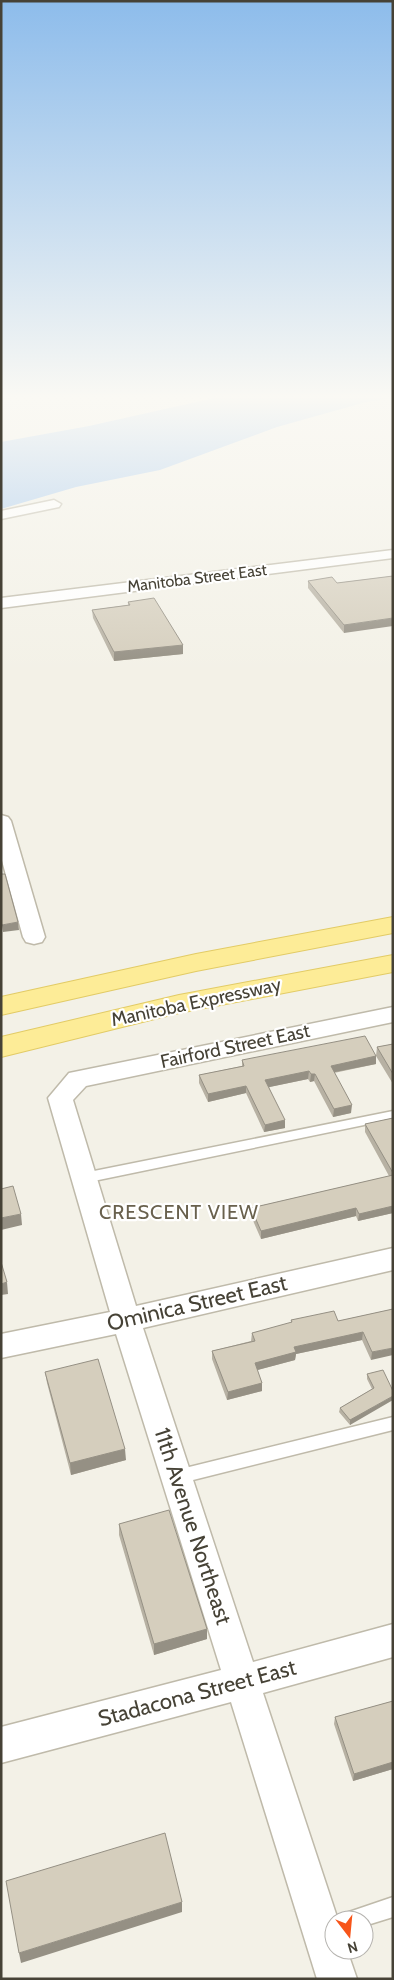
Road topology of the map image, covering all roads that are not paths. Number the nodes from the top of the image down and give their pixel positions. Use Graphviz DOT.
graph roads {
  1 [pos="54,504"];
  2 [pos="1,515"];
  3 [pos="393,554"];
  4 [pos="1,603"];
  5 [pos="1,822"];
  6 [pos="393,925"];
  7 [pos="34,937"];
  8 [pos="393,963"];
  9 [pos="1,1006"];
  10 [pos="393,1014"];
  11 [pos="1,1047"];
  12 [pos="78,1079"];
  13 [pos="393,1115"];
  14 [pos="84,1178"];
  15 [pos="393,1259"];
  16 [pos="126,1320"];
  17 [pos="1,1346"];
  18 [pos="393,1423"];
  19 [pos="177,1477"];
  20 [pos="393,1640"];
  21 [pos="243,1682"];
  22 [pos="1,1745"];
  23 [pos="393,1907"];
  24 [pos="374,1913"];
  25 [pos="324,1916"];
  26 [pos="334,1960"];
  27 [pos="337,1979"];
  1 -- 2 [label="street"];
  3 -- 4 [label="street, Manitoba Street East"];
  5 -- 7 [label="street"];
  6 -- 9 [label="main road, Manitoba Expressway"];
  8 -- 11 [label="main road, Manitoba Expressway"];
  10 -- 12 [label="street, Fairford Street East"];
  12 -- 14 [label="street, 11th Avenue Northeast"];
  13 -- 14 [label="lane"];
  14 -- 16 [label="street, 11th Avenue Northeast"];
  15 -- 16 [label="street, Ominica Street East"];
  16 -- 17 [label="street, Ominica Street East"];
  16 -- 19 [label="street, 11th Avenue Northeast"];
  18 -- 19 [label="lane"];
  19 -- 21 [label="street, 11th Avenue Northeast"];
  20 -- 21 [label="street, Stadacona Street East"];
  21 -- 22 [label="street, Stadacona Street East"];
  21 -- 25 [label="street, 11th Avenue Northeast"];
  23 -- 24 [label="lane"];
  26 -- 27 [label="street, 11th Avenue Northeast"];
}
